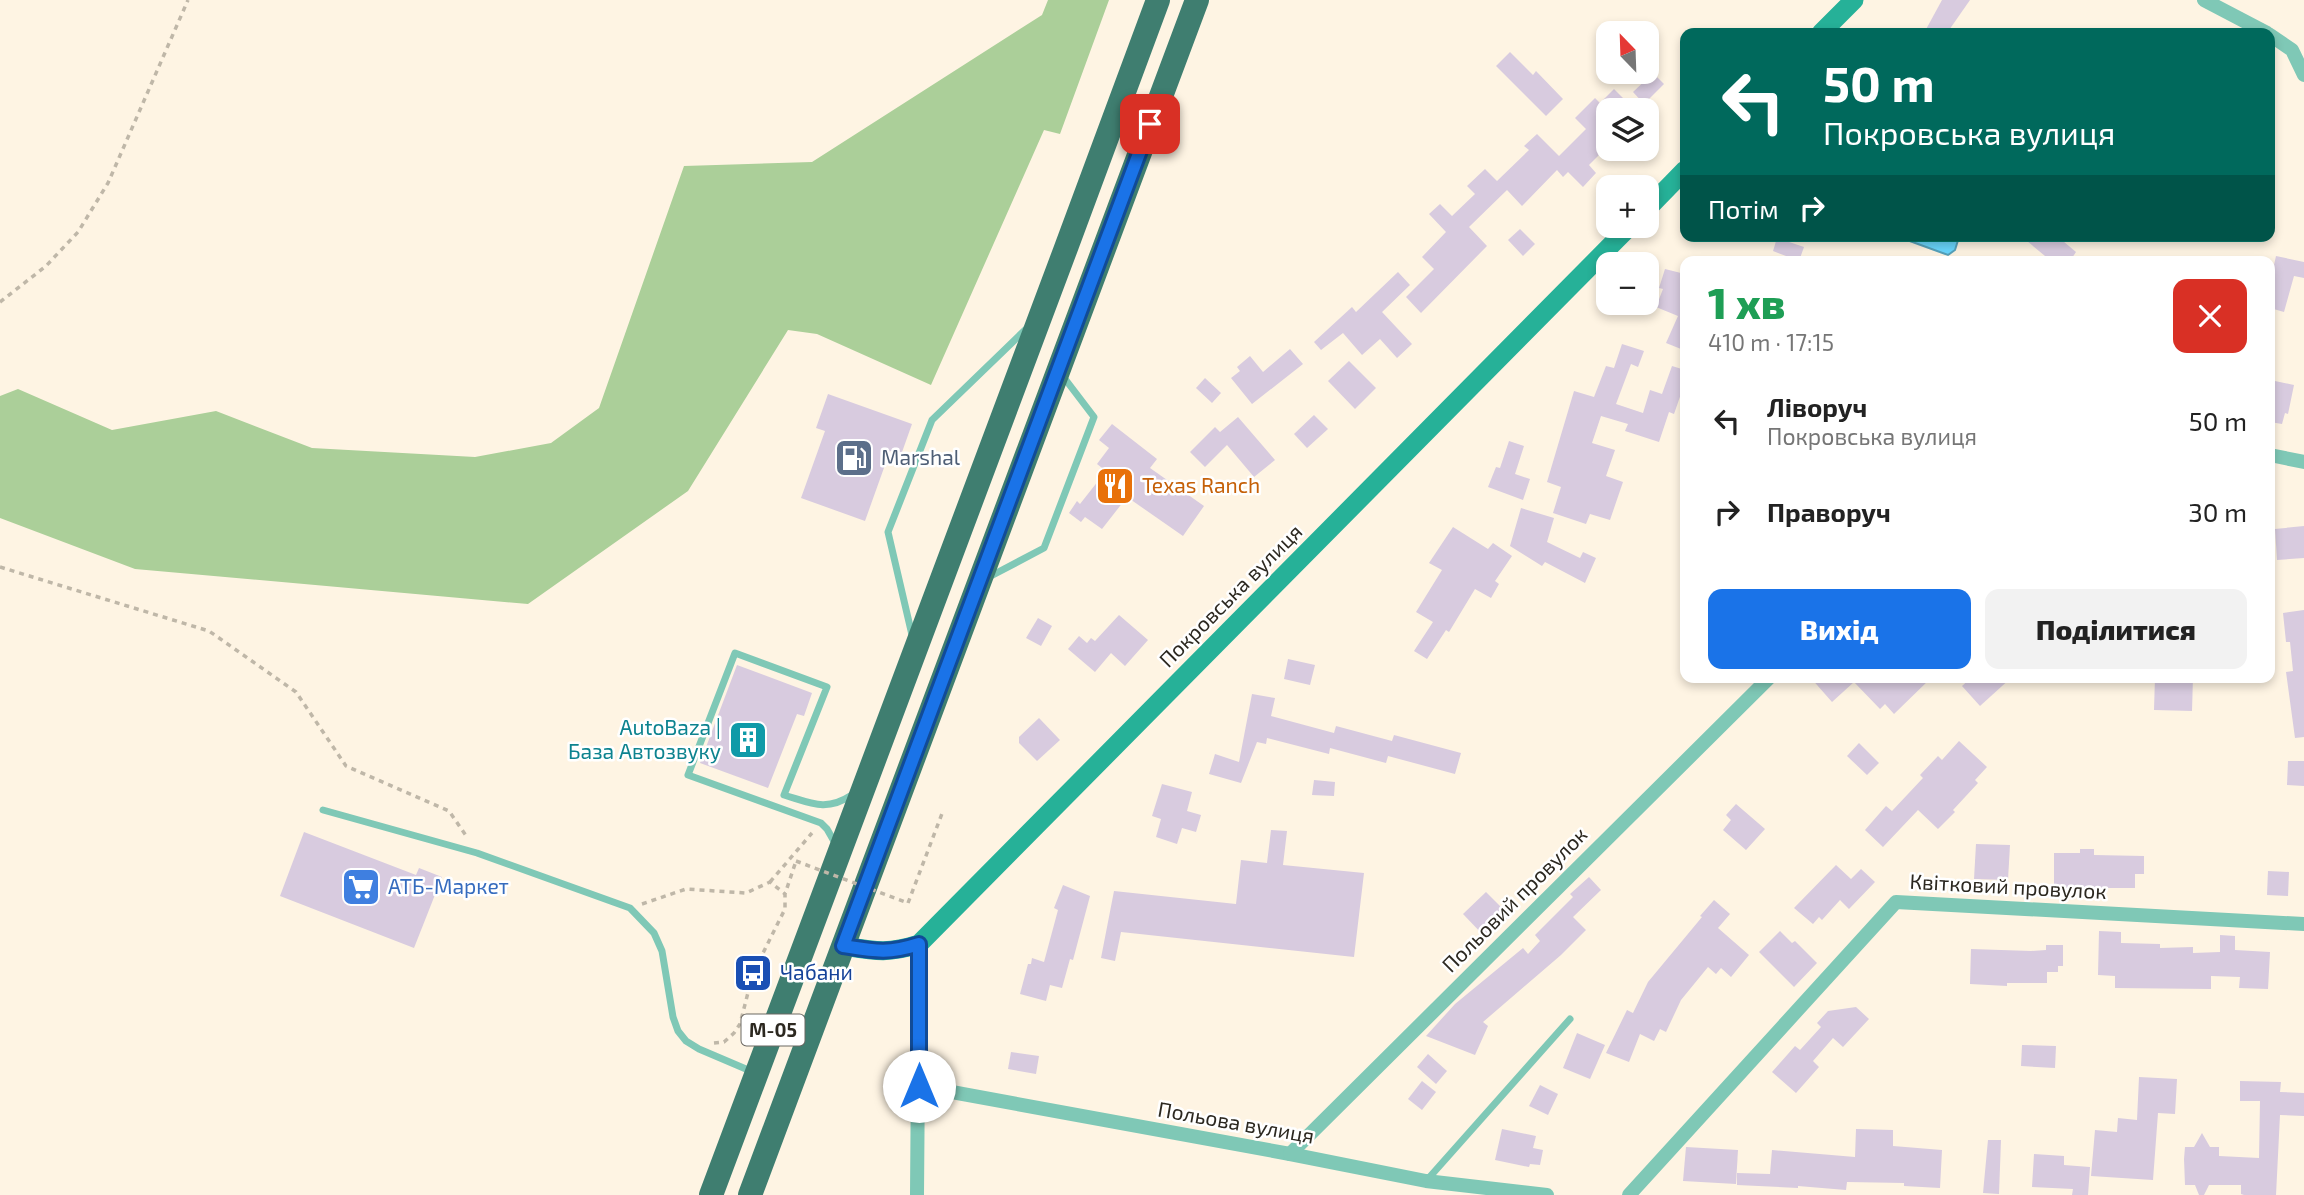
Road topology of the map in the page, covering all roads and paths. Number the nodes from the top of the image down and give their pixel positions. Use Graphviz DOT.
graph roads {
  1 [pos="188,0"];
  2 [pos="1158,0"];
  3 [pos="1197,0"];
  4 [pos="1854,0"];
  5 [pos="2204,0"];
  6 [pos="1826,28"];
  7 [pos="2257,28"];
  8 [pos="2275,39"];
  9 [pos="2304,75"];
  10 [pos="1680,175"];
  11 [pos="1659,197"];
  12 [pos="1618,238"];
  13 [pos="0,302"];
  14 [pos="1043,312"];
  15 [pos="1058,371"];
  16 [pos="2275,456"];
  17 [pos="2304,462"];
  18 [pos="0,567"];
  19 [pos="981,581"];
  20 [pos="915,649"];
  21 [pos="1764,683"];
  22 [pos="862,789"];
  23 [pos="323,810"];
  24 [pos="943,811"];
  25 [pos="821,823"];
  26 [pos="477,853"];
  27 [pos="838,854"];
  28 [pos="770,882"];
  29 [pos="785,894"];
  30 [pos="630,908"];
  31 [pos="2304,924"];
  32 [pos="919,944"];
  33 [pos="843,946"];
  34 [pos="1570,1018"];
  35 [pos="686,1041"];
  36 [pos="756,1074"];
  37 [pos="919,1086"];
  38 [pos="1290,1154"];
  39 [pos="1426,1181"];
  40 [pos="711,1195"];
  41 [pos="750,1195"];
  42 [pos="917,1195"];
  43 [pos="1547,1195"];
  44 [pos="1629,1195"];
  1 -- 13 [label="path"];
  2 -- 14 [label="highway, М-05"];
  3 -- 15 [label="highway, М-05"];
  4 -- 6 [label="street"];
  5 -- 7 [label="street"];
  8 -- 9 [label="street"];
  10 -- 11 [label="street"];
  12 -- 32 [label="street, Покровська вулиця"];
  14 -- 20 [label="highway, М-05"];
  14 -- 20 [label="lane"];
  15 -- 19 [label="highway, М-05"];
  15 -- 19 [label="lane"];
  16 -- 17 [label="street"];
  18 -- 26 [label="path"];
  19 -- 33 [label="highway, М-05"];
  20 -- 22 [label="highway, М-05"];
  21 -- 38 [label="street, Польовий провулок"];
  22 -- 25 [label="lane"];
  22 -- 27 [label="highway, М-05"];
  23 -- 26 [label="lane"];
  24 -- 29 [label="path, bridge"];
  25 -- 27 [label="lane"];
  25 -- 28 [label="path"];
  26 -- 30 [label="lane"];
  27 -- 36 [label="highway, М-05"];
  28 -- 29 [label="path"];
  28 -- 30 [label="path"];
  29 -- 35 [label="path"];
  30 -- 35 [label="lane"];
  31 -- 44 [label="street, Квітковий провулок"];
  32 -- 33 [label="street"];
  32 -- 37 [label="street"];
  33 -- 41 [label="highway, М-05"];
  34 -- 39 [label="lane"];
  35 -- 36 [label="lane"];
  36 -- 40 [label="highway, М-05"];
  37 -- 38 [label="street, Польова вулиця"];
  37 -- 42 [label="street"];
  38 -- 39 [label="street, Польова вулиця"];
  39 -- 43 [label="street, Польова вулиця"];
}
